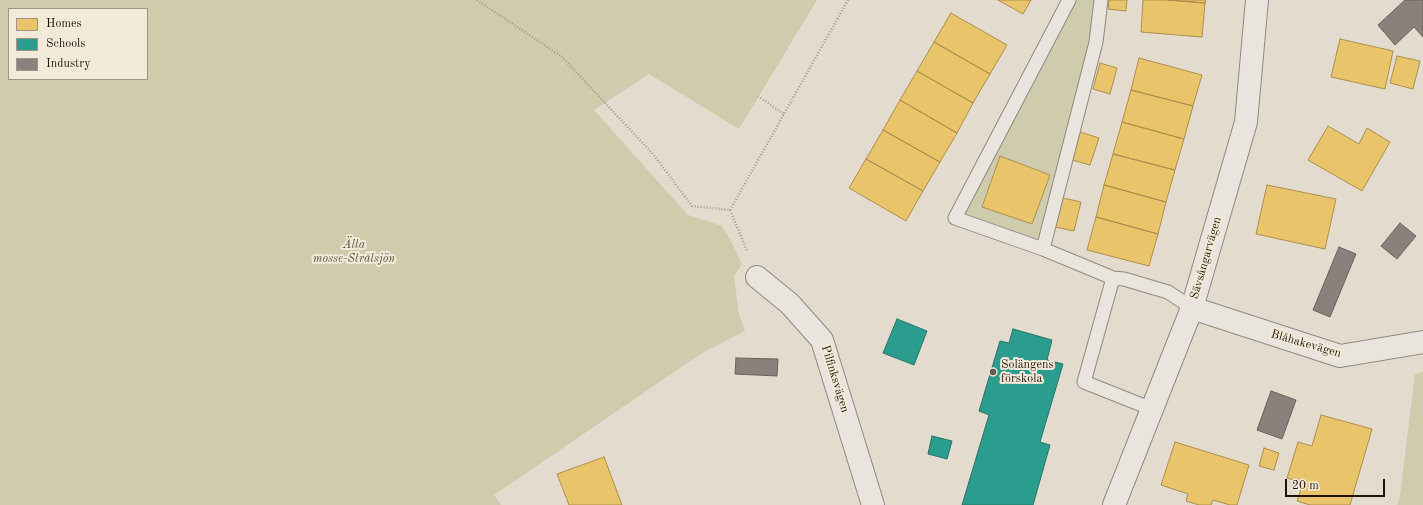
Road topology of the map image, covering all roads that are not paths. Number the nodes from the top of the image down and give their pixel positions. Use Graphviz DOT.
graph roads {
  1 [pos="1070,0"];
  2 [pos="1101,0"];
  3 [pos="1257,0"];
  4 [pos="1043,249"];
  5 [pos="757,277"];
  6 [pos="1112,278"];
  7 [pos="1192,308"];
  8 [pos="1423,342"];
  9 [pos="1152,409"];
  10 [pos="873,505"];
  11 [pos="1114,505"];
  1 -- 4 [label="lane"];
  2 -- 4 [label="lane"];
  3 -- 7 [label="street, Sävsångarvägen"];
  4 -- 6 [label="lane"];
  5 -- 10 [label="street, Pilfinksvägen"];
  6 -- 7 [label="lane"];
  6 -- 9 [label="lane"];
  7 -- 8 [label="street, Blåhakevägen"];
  7 -- 9 [label="street, Sävsångarvägen"];
  9 -- 11 [label="street, Sävsångarvägen"];
}
